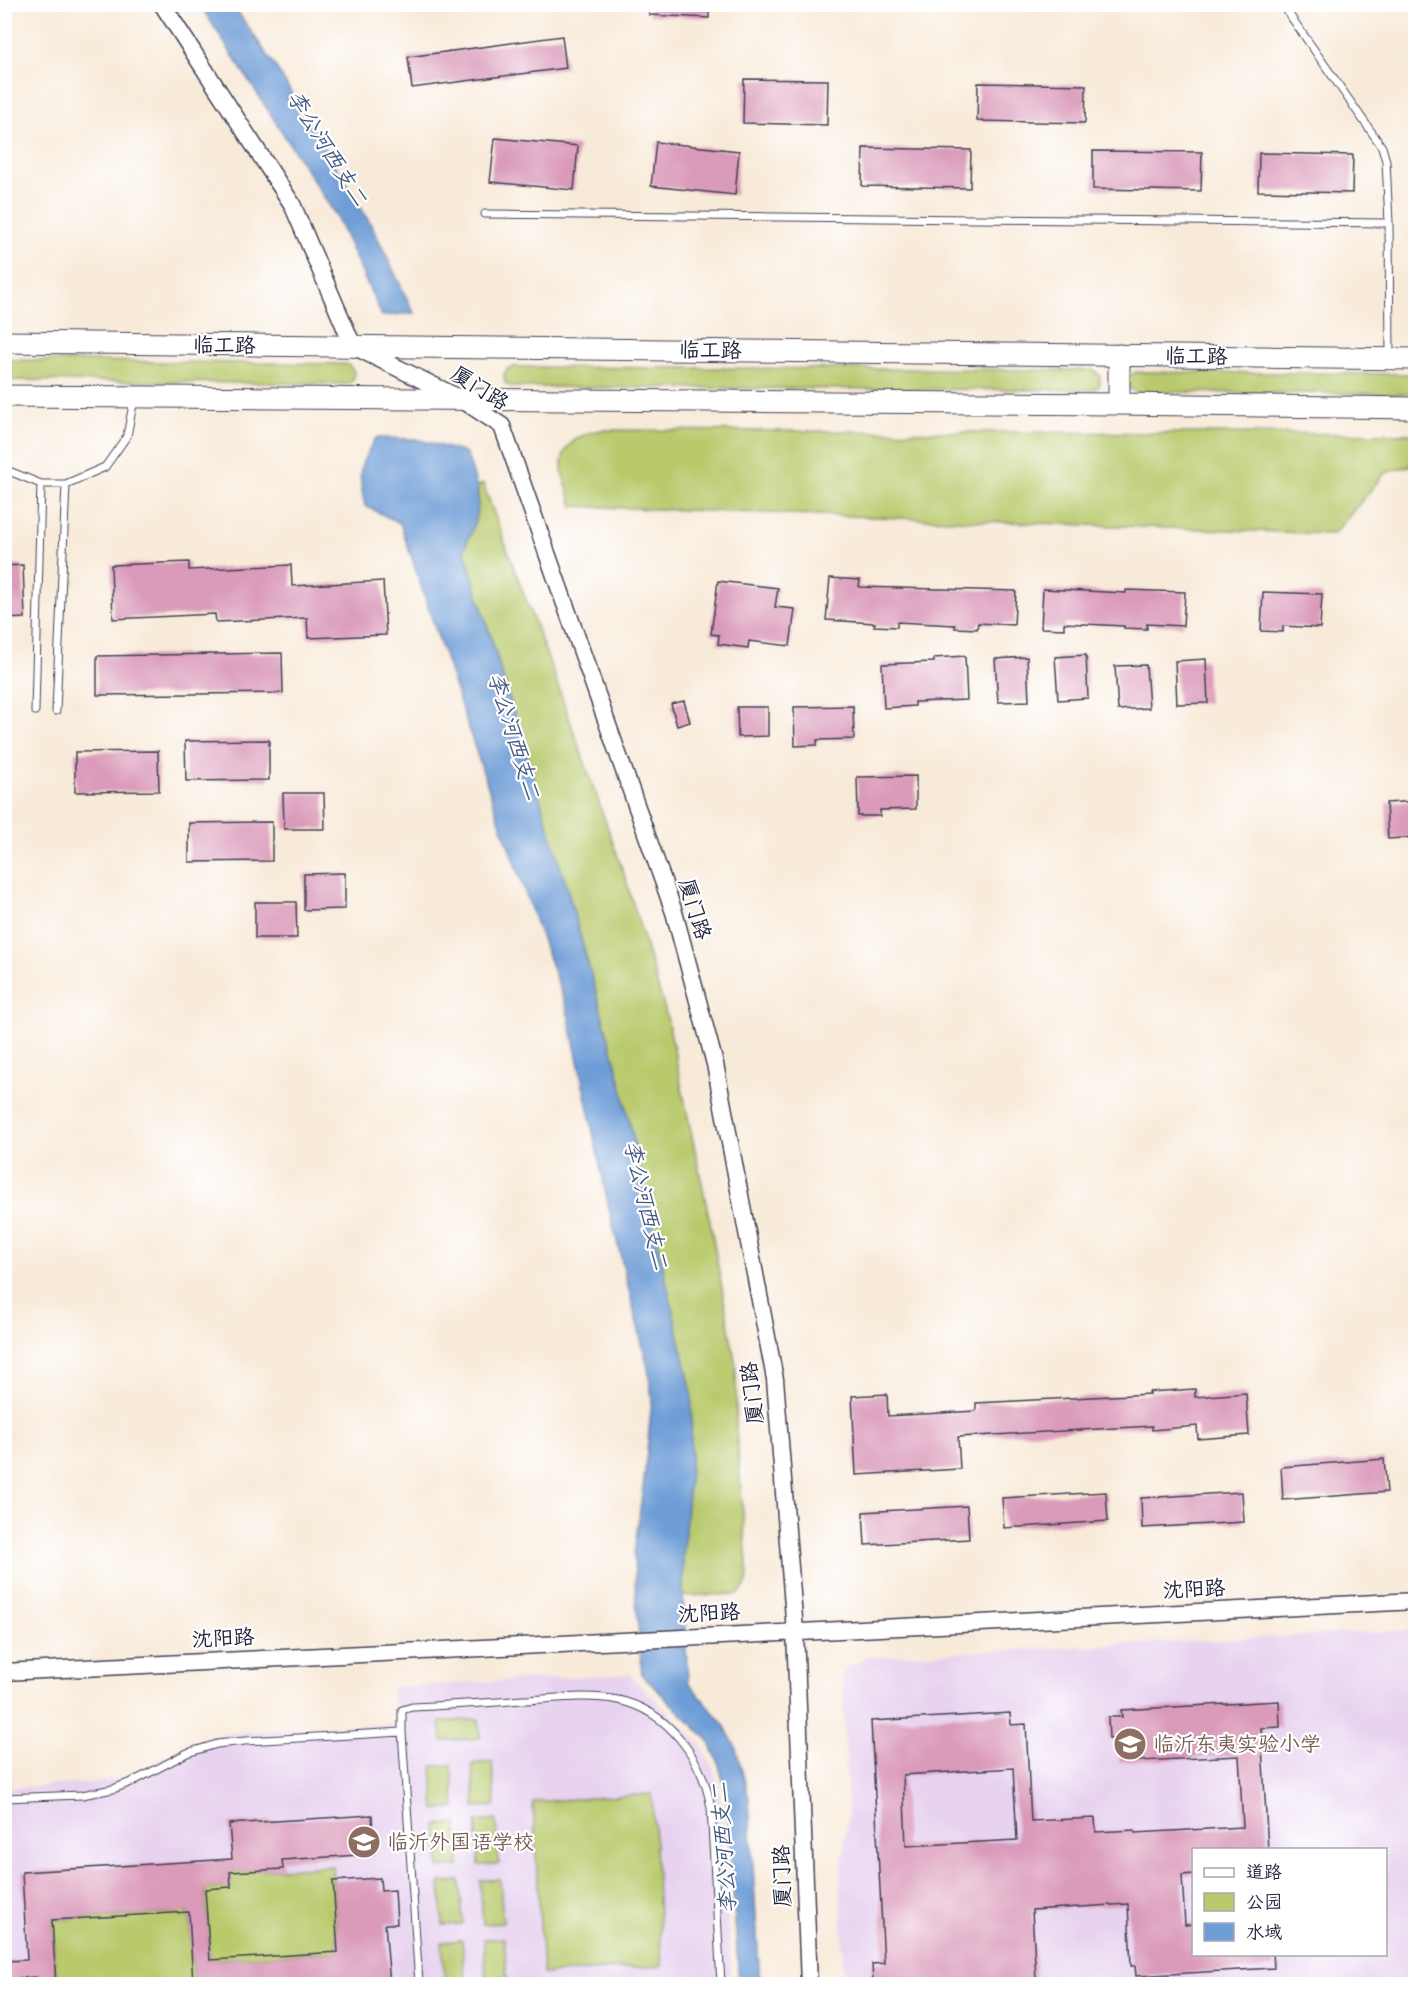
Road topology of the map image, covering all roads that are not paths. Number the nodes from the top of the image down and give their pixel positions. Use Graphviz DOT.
graph roads {
  1 [pos="162,4"];
  2 [pos="1282,4"];
  3 [pos="485,214"];
  4 [pos="1389,223"];
  5 [pos="4,342"];
  6 [pos="353,346"];
  7 [pos="1119,355"];
  8 [pos="1390,358"];
  9 [pos="1416,359"];
  10 [pos="4,396"];
  11 [pos="135,397"];
  12 [pos="461,399"];
  13 [pos="1119,404"];
  14 [pos="1416,408"];
  15 [pos="4,469"];
  16 [pos="41,484"];
  17 [pos="66,484"];
  18 [pos="34,711"];
  19 [pos="56,711"];
  20 [pos="1416,1601"];
  21 [pos="795,1631"];
  22 [pos="4,1672"];
  23 [pos="402,1732"];
  24 [pos="4,1798"];
  25 [pos="418,1984"];
  26 [pos="721,1984"];
  27 [pos="809,1984"];
  1 -- 6 [label="street"];
  2 -- 4 [label="lane"];
  3 -- 4 [label="lane"];
  4 -- 8 [label="lane"];
  5 -- 6 [label="main road, 临工路"];
  6 -- 7 [label="main road, 临工路"];
  6 -- 12 [label="street, 厦门路"];
  7 -- 8 [label="main road, 临工路"];
  7 -- 13 [label="main road"];
  8 -- 9 [label="main road, 临工路"];
  10 -- 11 [label="main road"];
  11 -- 12 [label="main road"];
  11 -- 17 [label="lane"];
  12 -- 13 [label="main road"];
  12 -- 21 [label="street, 厦门路"];
  13 -- 14 [label="main road"];
  15 -- 16 [label="lane"];
  16 -- 17 [label="lane"];
  16 -- 18 [label="lane"];
  17 -- 19 [label="lane"];
  20 -- 21 [label="street, 沈阳路"];
  21 -- 22 [label="street, 沈阳路"];
  21 -- 27 [label="street, 厦门路"];
  23 -- 24 [label="lane"];
  23 -- 25 [label="lane"];
  23 -- 26 [label="lane"];
}
